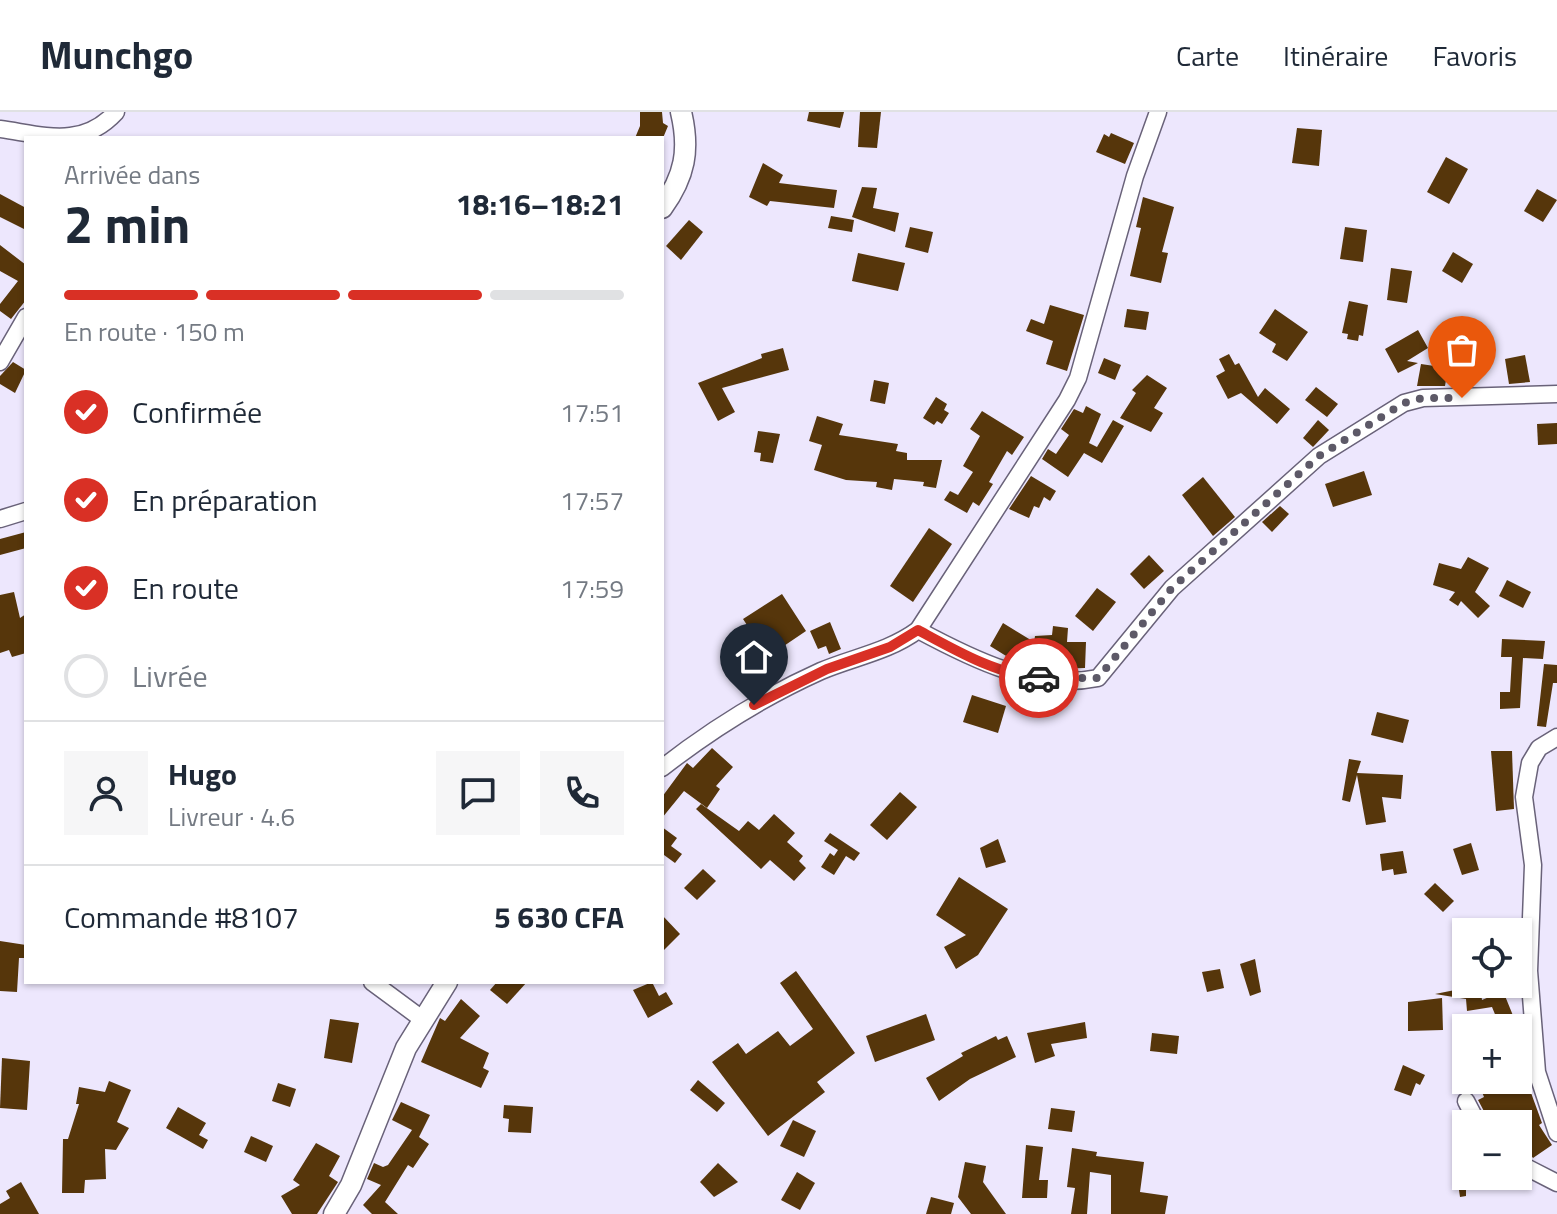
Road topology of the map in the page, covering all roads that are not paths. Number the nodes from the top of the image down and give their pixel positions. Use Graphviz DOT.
graph roads {
  1 [pos="116,112"];
  2 [pos="681,112"];
  3 [pos="1158,112"];
  4 [pos="0,129"];
  5 [pos="664,205"];
  6 [pos="24,320"];
  7 [pos="0,362"];
  8 [pos="1557,394"];
  9 [pos="24,512"];
  10 [pos="0,519"];
  11 [pos="918,630"];
  12 [pos="1557,737"];
  13 [pos="664,766"];
  14 [pos="375,984"];
  15 [pos="446,984"];
  16 [pos="422,1019"];
  17 [pos="1466,1101"];
  18 [pos="1471,1110"];
  19 [pos="1557,1133"];
  20 [pos="1532,1170"];
  21 [pos="1557,1183"];
  22 [pos="334,1214"];
  1 -- 4 [label="street"];
  2 -- 5 [label="street"];
  3 -- 11 [label="street"];
  6 -- 7 [label="street"];
  8 -- 11 [label="street"];
  9 -- 10 [label="street"];
  11 -- 13 [label="street"];
  12 -- 19 [label="street"];
  14 -- 16 [label="street"];
  15 -- 16 [label="street"];
  16 -- 22 [label="street"];
  17 -- 18 [label="street"];
  20 -- 21 [label="street"];
}
